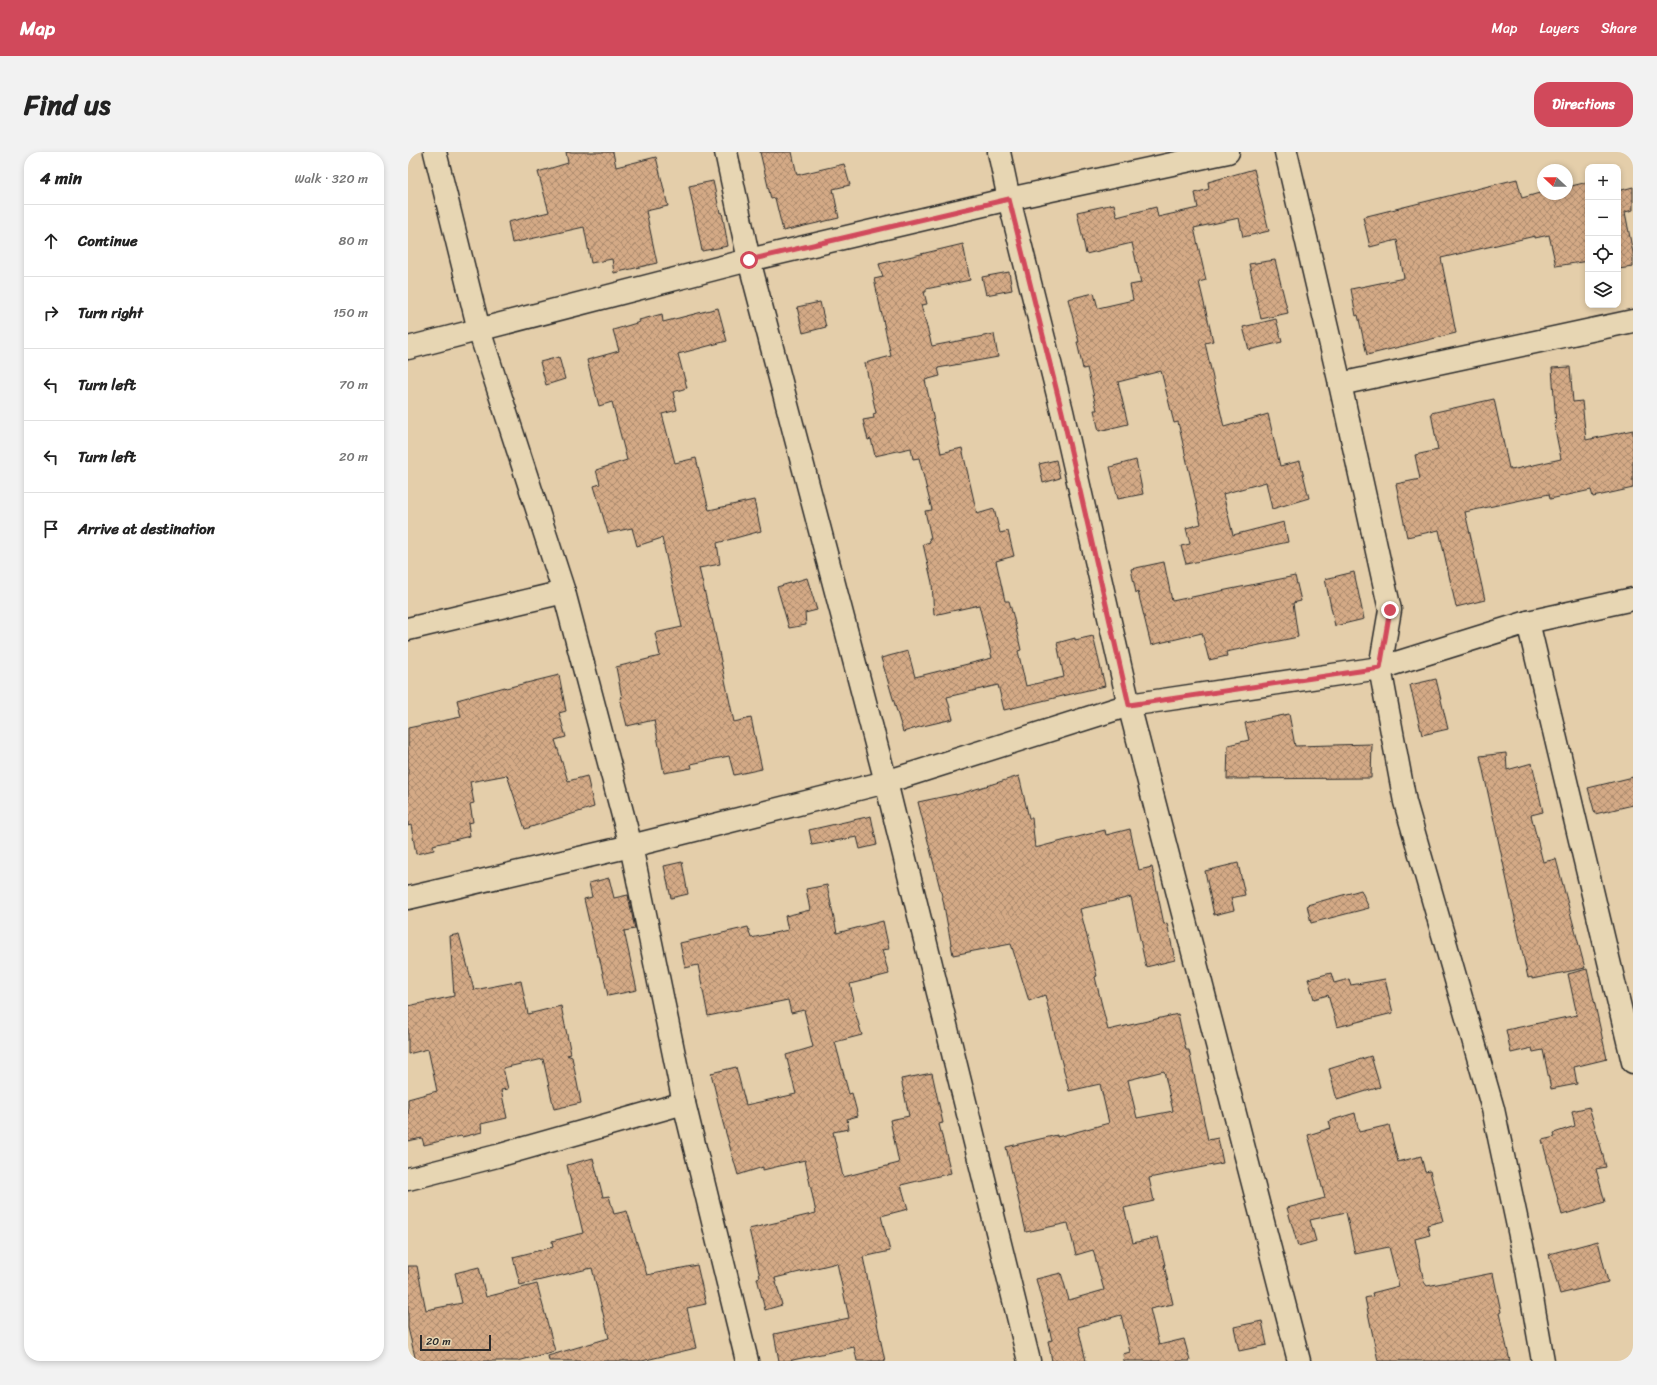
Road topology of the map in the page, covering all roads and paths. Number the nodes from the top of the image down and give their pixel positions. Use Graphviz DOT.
graph roads {
  1 [pos="435,152"];
  2 [pos="726,152"];
  3 [pos="999,152"];
  4 [pos="1228,152"];
  5 [pos="1286,152"];
  6 [pos="1009,199"];
  7 [pos="749,260"];
  8 [pos="1633,321"];
  9 [pos="479,330"];
  10 [pos="408,348"];
  11 [pos="1340,384"];
  12 [pos="564,592"];
  13 [pos="1633,599"];
  14 [pos="1528,622"];
  15 [pos="408,629"];
  16 [pos="1380,668"];
  17 [pos="1129,705"];
  18 [pos="886,782"];
  19 [pos="631,846"];
  20 [pos="408,898"];
  21 [pos="1633,1062"];
  22 [pos="684,1103"];
  23 [pos="408,1178"];
  24 [pos="747,1361"];
  25 [pos="1029,1361"];
  26 [pos="1299,1361"];
  27 [pos="1543,1361"];
  1 -- 9 [label="street"];
  2 -- 7 [label="street"];
  3 -- 6 [label="street"];
  4 -- 6 [label="street"];
  5 -- 11 [label="street"];
  6 -- 7 [label="street"];
  6 -- 17 [label="street"];
  7 -- 9 [label="street"];
  7 -- 18 [label="street"];
  8 -- 11 [label="street"];
  9 -- 10 [label="street"];
  9 -- 12 [label="street"];
  11 -- 16 [label="street"];
  12 -- 15 [label="street"];
  12 -- 19 [label="street"];
  13 -- 14 [label="street"];
  14 -- 16 [label="street"];
  14 -- 21 [label="street"];
  16 -- 17 [label="street"];
  16 -- 27 [label="street"];
  17 -- 18 [label="street"];
  17 -- 26 [label="street"];
  18 -- 19 [label="street"];
  18 -- 25 [label="street"];
  19 -- 20 [label="street"];
  19 -- 22 [label="street"];
  22 -- 23 [label="street"];
  22 -- 24 [label="street"];
}
